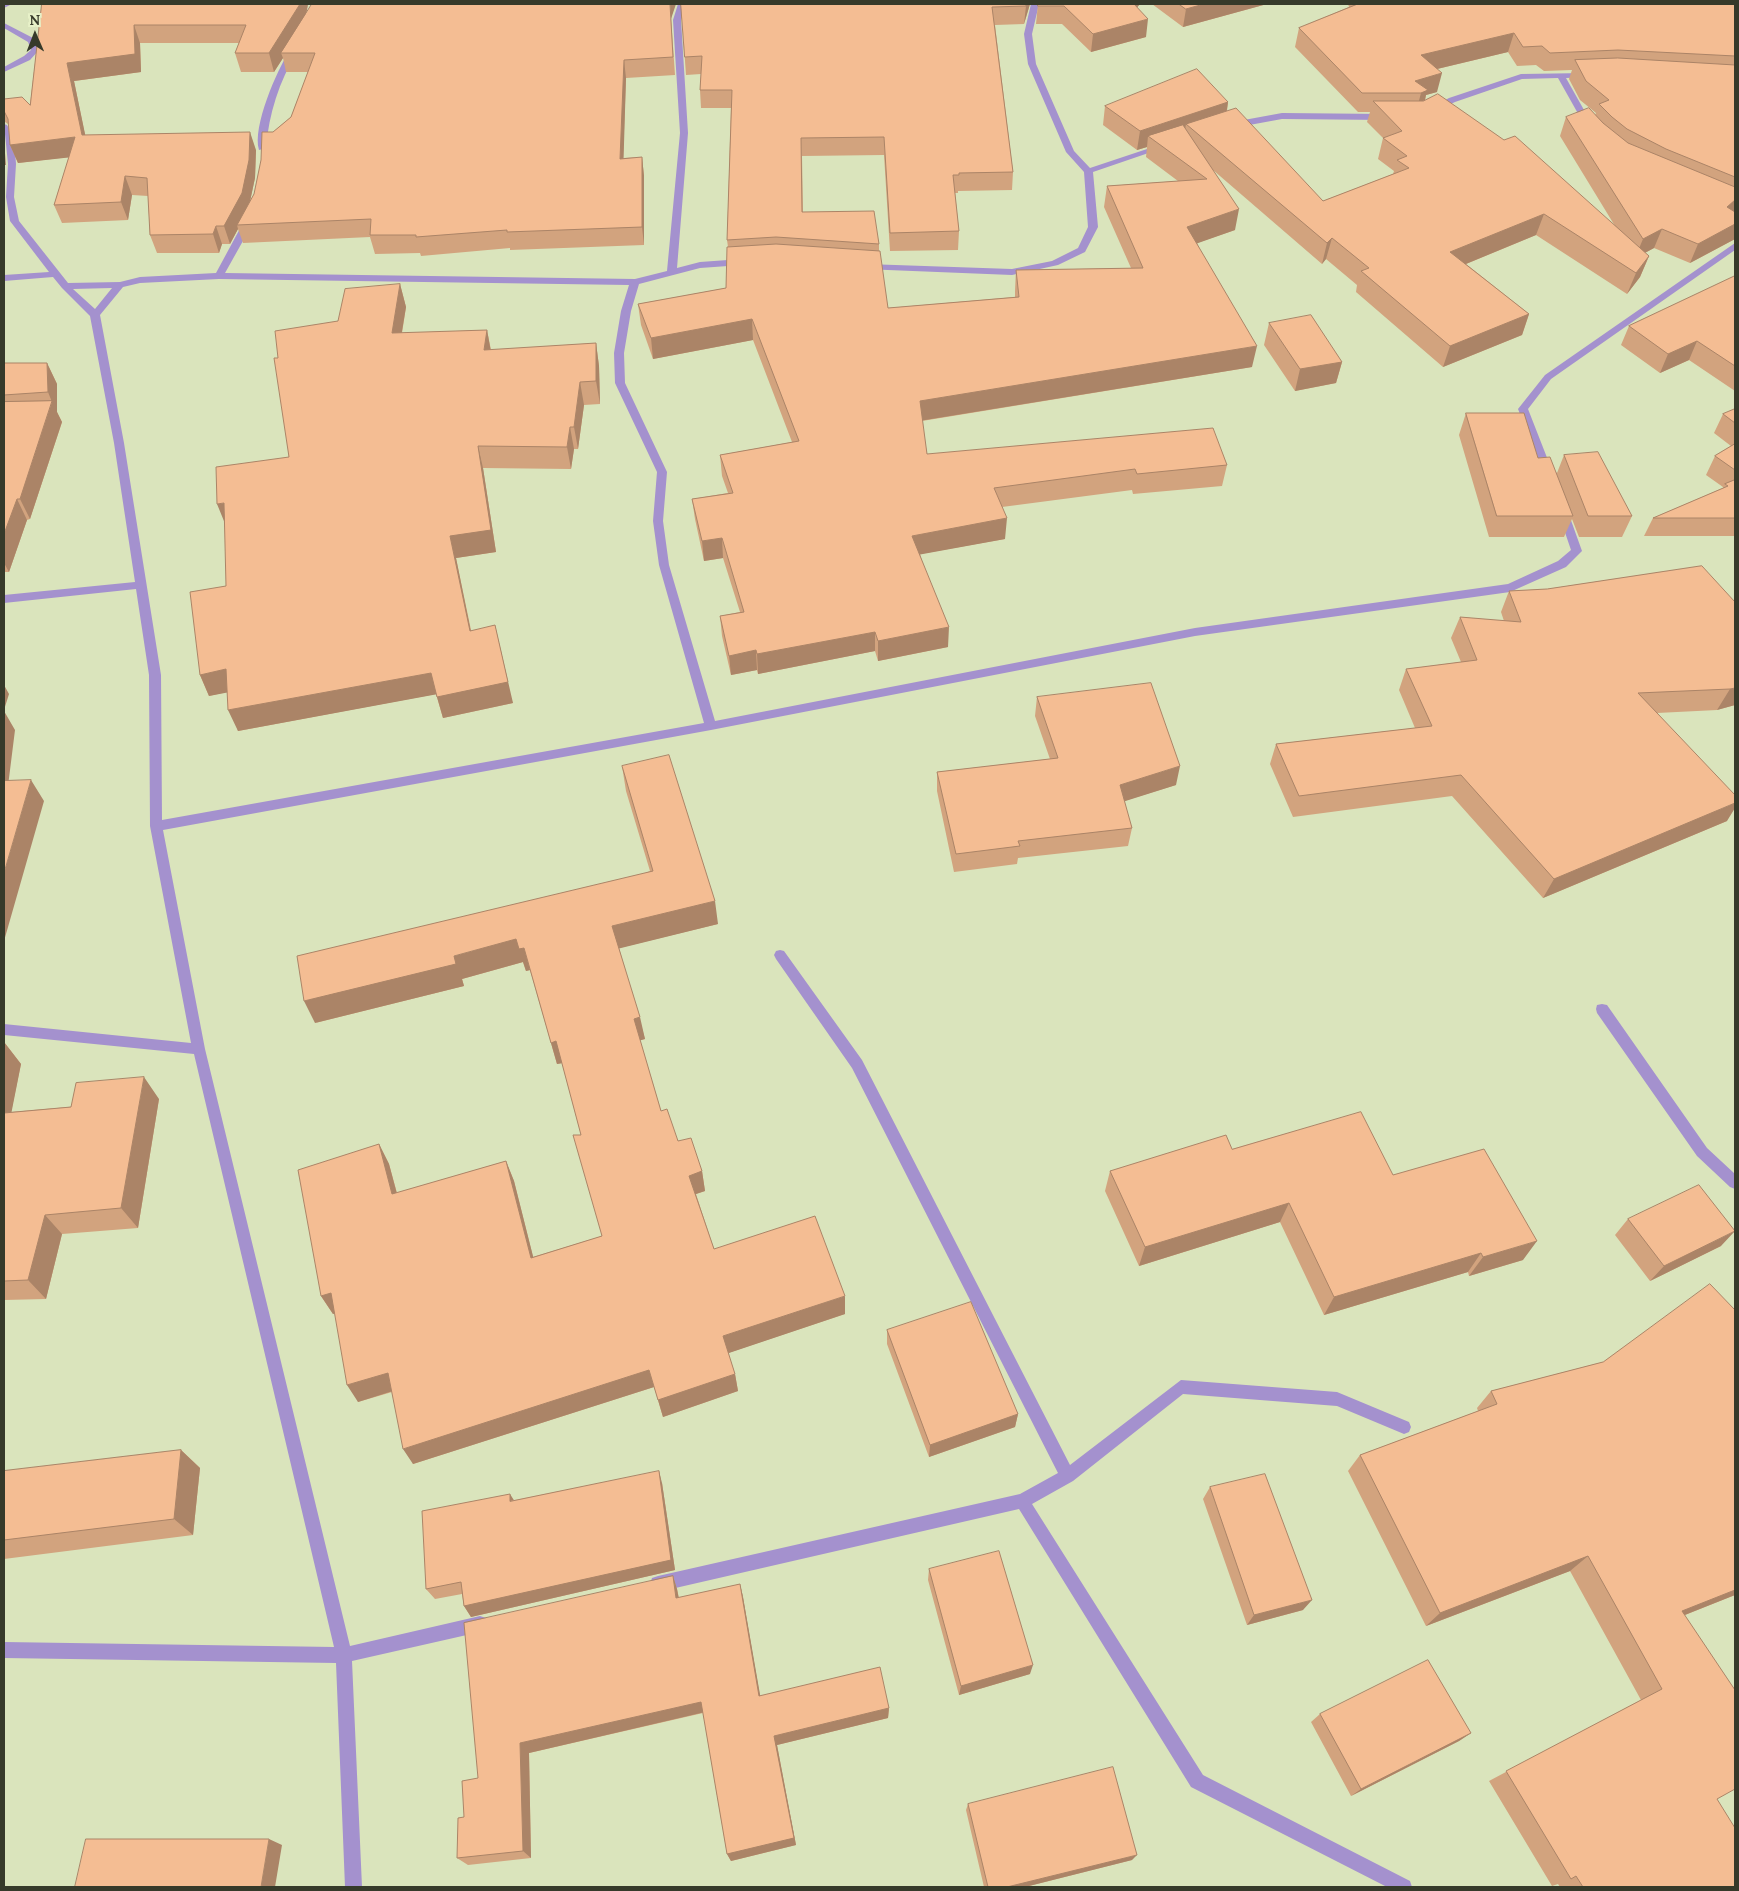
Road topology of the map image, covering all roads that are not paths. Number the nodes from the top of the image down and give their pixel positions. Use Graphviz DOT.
graph roads {
  1 [pos="8,4"];
  2 [pos="682,4"];
  3 [pos="1035,4"];
  4 [pos="4,6"];
  5 [pos="4,24"];
  6 [pos="296,47"];
  7 [pos="4,70"];
  8 [pos="1601,74"];
  9 [pos="1561,76"];
  10 [pos="1426,113"];
  11 [pos="1398,117"];
  12 [pos="1226,126"];
  13 [pos="4,127"];
  14 [pos="1594,132"];
  15 [pos="1170,144"];
  16 [pos="262,160"];
  17 [pos="1088,171"];
  18 [pos="254,212"];
  19 [pos="1735,246"];
  20 [pos="748,262"];
  21 [pos="858,267"];
  22 [pos="672,272"];
  23 [pos="55,274"];
  24 [pos="219,276"];
  25 [pos="4,278"];
  26 [pos="635,282"];
  27 [pos="120,285"];
  28 [pos="64,286"];
  29 [pos="95,315"];
  30 [pos="1553,487"];
  31 [pos="1560,504"];
  32 [pos="141,585"];
  33 [pos="4,599"];
  34 [pos="711,726"];
  35 [pos="156,826"];
  36 [pos="780,955"];
  37 [pos="1602,1009"];
  38 [pos="4,1030"];
  39 [pos="199,1049"];
  40 [pos="1735,1183"];
  41 [pos="1404,1427"];
  42 [pos="1068,1476"];
  43 [pos="1022,1501"];
  44 [pos="644,1587"];
  45 [pos="499,1620"];
  46 [pos="4,1650"];
  47 [pos="344,1655"];
  48 [pos="353,1887"];
  49 [pos="1404,1887"];
  1 -- 4 [label="street"];
  2 -- 22 [label="street"];
  3 -- 17 [label="street"];
  5 -- 7 [label="street"];
  6 -- 16 [label="street"];
  8 -- 9 [label="street"];
  9 -- 10 [label="street"];
  9 -- 14 [label="street"];
  11 -- 12 [label="street"];
  13 -- 23 [label="street"];
  15 -- 17 [label="street"];
  17 -- 21 [label="street"];
  18 -- 24 [label="street"];
  19 -- 30 [label="street"];
  20 -- 22 [label="street"];
  22 -- 26 [label="street"];
  23 -- 25 [label="street"];
  23 -- 28 [label="street"];
  24 -- 26 [label="street"];
  24 -- 27 [label="street"];
  26 -- 34 [label="street"];
  27 -- 28 [label="street"];
  27 -- 29 [label="street"];
  28 -- 29 [label="street"];
  29 -- 32 [label="street"];
  31 -- 34 [label="street"];
  32 -- 33 [label="street"];
  32 -- 35 [label="street"];
  34 -- 35 [label="street"];
  35 -- 39 [label="street"];
  36 -- 42 [label="street"];
  37 -- 40 [label="street"];
  38 -- 39 [label="street"];
  39 -- 47 [label="street"];
  41 -- 42 [label="street"];
  42 -- 43 [label="street"];
  43 -- 44 [label="street"];
  43 -- 49 [label="street"];
  45 -- 47 [label="street"];
  46 -- 47 [label="street"];
  47 -- 48 [label="street"];
}
